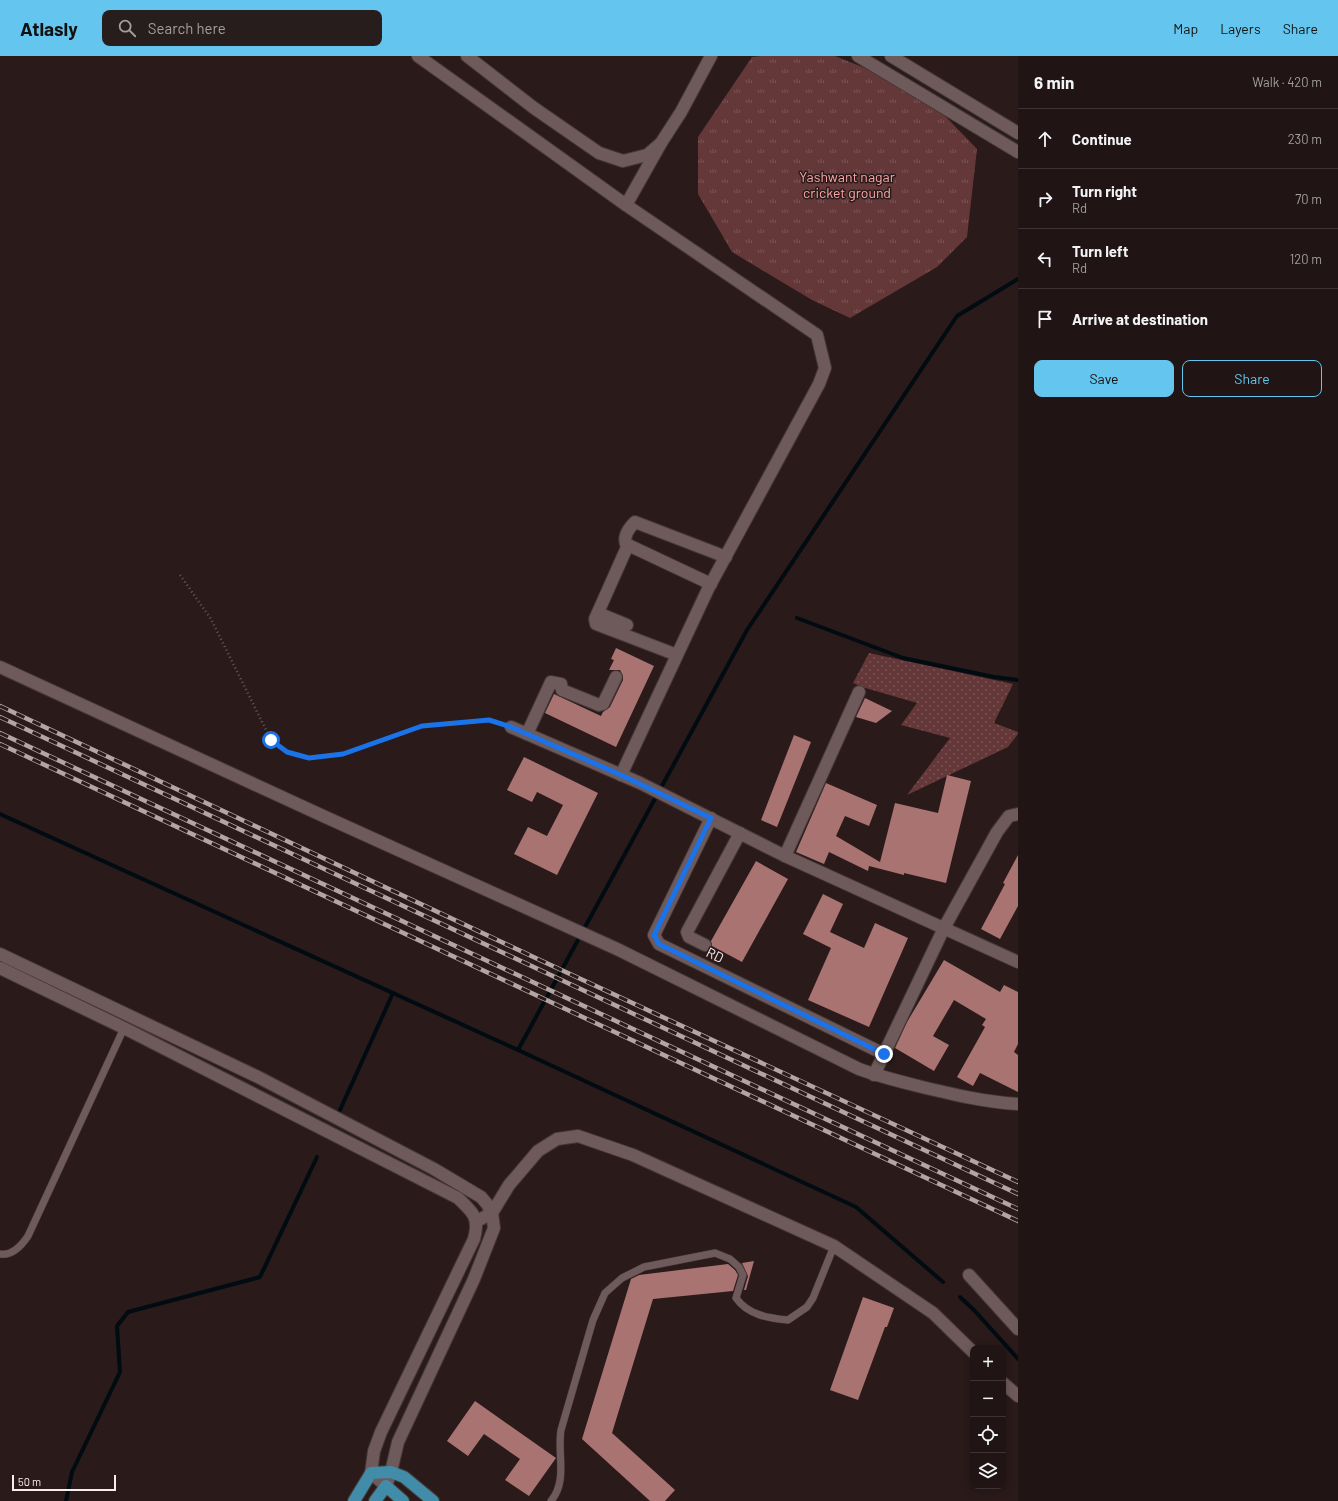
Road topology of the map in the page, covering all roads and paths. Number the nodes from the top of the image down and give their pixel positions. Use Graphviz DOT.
graph roads {
  1 [pos="418,56"];
  2 [pos="468,56"];
  3 [pos="711,56"];
  4 [pos="858,56"];
  5 [pos="891,56"];
  6 [pos="1018,133"];
  7 [pos="661,143"];
  8 [pos="1018,152"];
  9 [pos="626,205"];
  10 [pos="628,545"];
  11 [pos="726,557"];
  12 [pos="180,575"];
  13 [pos="711,584"];
  14 [pos="598,613"];
  15 [pos="627,625"];
  16 [pos="678,655"];
  17 [pos="0,667"];
  18 [pos="616,677"];
  19 [pos="858,692"];
  20 [pos="511,727"];
  21 [pos="527,734"];
  22 [pos="621,775"];
  23 [pos="1018,814"];
  24 [pos="711,818"];
  25 [pos="740,833"];
  26 [pos="785,856"];
  27 [pos="944,928"];
  28 [pos="705,945"];
  29 [pos="0,954"];
  30 [pos="1018,962"];
  31 [pos="0,968"];
  32 [pos="124,1028"];
  33 [pos="884,1054"];
  34 [pos="874,1074"];
  35 [pos="1018,1104"];
  36 [pos="492,1213"];
  37 [pos="477,1221"];
  38 [pos="834,1246"];
  39 [pos="0,1254"];
  40 [pos="969,1276"];
  41 [pos="1018,1329"];
  42 [pos="970,1349"];
  43 [pos="1006,1386"];
  44 [pos="1018,1396"];
  45 [pos="391,1472"];
  46 [pos="371,1473"];
  47 [pos="386,1486"];
  48 [pos="354,1501"];
  49 [pos="375,1501"];
  50 [pos="403,1501"];
  51 [pos="433,1501"];
  52 [pos="551,1501"];
  1 -- 9 [label="street"];
  2 -- 7 [label="street"];
  3 -- 7 [label="street"];
  4 -- 8 [label="street"];
  5 -- 6 [label="street"];
  7 -- 9 [label="street"];
  9 -- 11 [label="street"];
  10 -- 11 [label="street"];
  10 -- 13 [label="street"];
  10 -- 14 [label="street"];
  11 -- 13 [label="street"];
  12 -- 20 [label="path"];
  13 -- 16 [label="street"];
  14 -- 15 [label="street"];
  14 -- 16 [label="street"];
  16 -- 22 [label="street"];
  17 -- 34 [label="street"];
  18 -- 21 [label="street"];
  19 -- 26 [label="street"];
  20 -- 21 [label="street"];
  21 -- 22 [label="street"];
  22 -- 24 [label="street"];
  23 -- 27 [label="street"];
  24 -- 25 [label="street"];
  24 -- 33 [label="street, RD"];
  25 -- 26 [label="street"];
  25 -- 28 [label="street"];
  26 -- 27 [label="street"];
  27 -- 30 [label="street"];
  27 -- 33 [label="street"];
  29 -- 36 [label="street"];
  31 -- 32 [label="street"];
  32 -- 37 [label="street"];
  32 -- 39 [label="lane"];
  33 -- 34 [label="street"];
  34 -- 35 [label="street"];
  36 -- 37 [label="street"];
  36 -- 38 [label="street"];
  36 -- 45 [label="street"];
  37 -- 46 [label="street"];
  38 -- 42 [label="street"];
  38 -- 52 [label="lane"];
  40 -- 41 [label="street"];
  43 -- 44 [label="street"];
  45 -- 46 [label="main road"];
  45 -- 47 [label="street"];
  45 -- 51 [label="main road"];
  46 -- 47 [label="street"];
  46 -- 48 [label="main road"];
  47 -- 49 [label="main road"];
  47 -- 50 [label="main road"];
}
